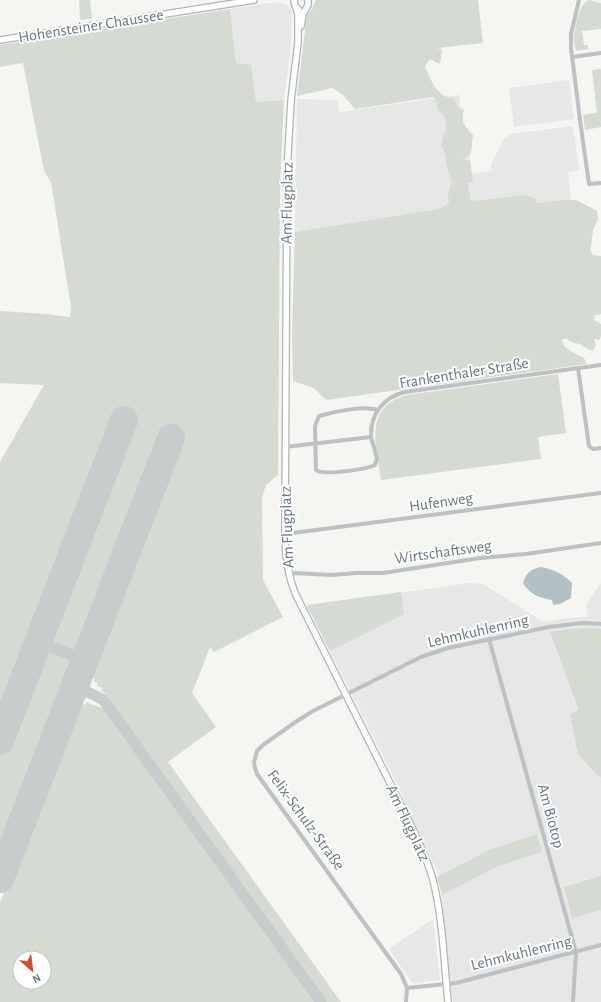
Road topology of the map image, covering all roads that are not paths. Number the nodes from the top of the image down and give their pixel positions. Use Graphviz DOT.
graph roads {
  1 [pos="254,0"];
  2 [pos="287,0"];
  3 [pos="309,0"];
  4 [pos="579,0"];
  5 [pos="294,4"];
  6 [pos="305,9"];
  7 [pos="0,40"];
  8 [pos="298,42"];
  9 [pos="601,53"];
  10 [pos="572,57"];
  11 [pos="601,183"];
  12 [pos="601,365"];
  13 [pos="578,368"];
  14 [pos="377,410"];
  15 [pos="372,437"];
  16 [pos="315,444"];
  17 [pos="285,447"];
  18 [pos="601,448"];
  19 [pos="601,492"];
  20 [pos="284,534"];
  21 [pos="601,544"];
  22 [pos="288,574"];
  23 [pos="601,624"];
  24 [pos="489,639"];
  25 [pos="346,694"];
  26 [pos="601,945"];
  27 [pos="576,952"];
  28 [pos="447,984"];
  29 [pos="407,988"];
  30 [pos="406,1002"];
  31 [pos="448,1002"];
  32 [pos="573,1002"];
  1 -- 7 [label="street, Hohensteiner Chaussee"];
  2 -- 5 [label="street"];
  3 -- 6 [label="street, Am Flugplatz"];
  4 -- 10 [label="street"];
  5 -- 6 [label="street"];
  5 -- 8 [label="street, Am Flugplatz"];
  6 -- 8 [label="street, Am Flugplatz"];
  8 -- 17 [label="street, Am Flugplatz"];
  9 -- 10 [label="street"];
  10 -- 11 [label="street"];
  12 -- 13 [label="street, Frankenthaler Straße"];
  13 -- 14 [label="street, Frankenthaler Straße"];
  13 -- 18 [label="street"];
  14 -- 15 [label="street"];
  14 -- 16 [label="street"];
  15 -- 16 [label="street"];
  15 -- 16 [label="street"];
  16 -- 17 [label="street"];
  17 -- 20 [label="street, Am Flugplatz"];
  19 -- 20 [label="street, Hufenweg"];
  20 -- 22 [label="street, Am Flugplatz"];
  21 -- 22 [label="street, Wirtschaftsweg"];
  22 -- 25 [label="street, Am Flugplatz"];
  23 -- 24 [label="street, Lehmkuhlenring"];
  24 -- 25 [label="street, Lehmkuhlenring"];
  24 -- 27 [label="street, Am Biotop"];
  25 -- 28 [label="street, Am Flugplatz"];
  25 -- 29 [label="street, Felix-Schulz-Straße"];
  26 -- 27 [label="street, Lehmkuhlenring"];
  27 -- 28 [label="street, Lehmkuhlenring"];
  27 -- 32 [label="street, Am Biotop"];
  28 -- 29 [label="street, Lehmkuhlenring"];
  28 -- 31 [label="street, Am Flugplatz"];
  29 -- 30 [label="street"];
}
